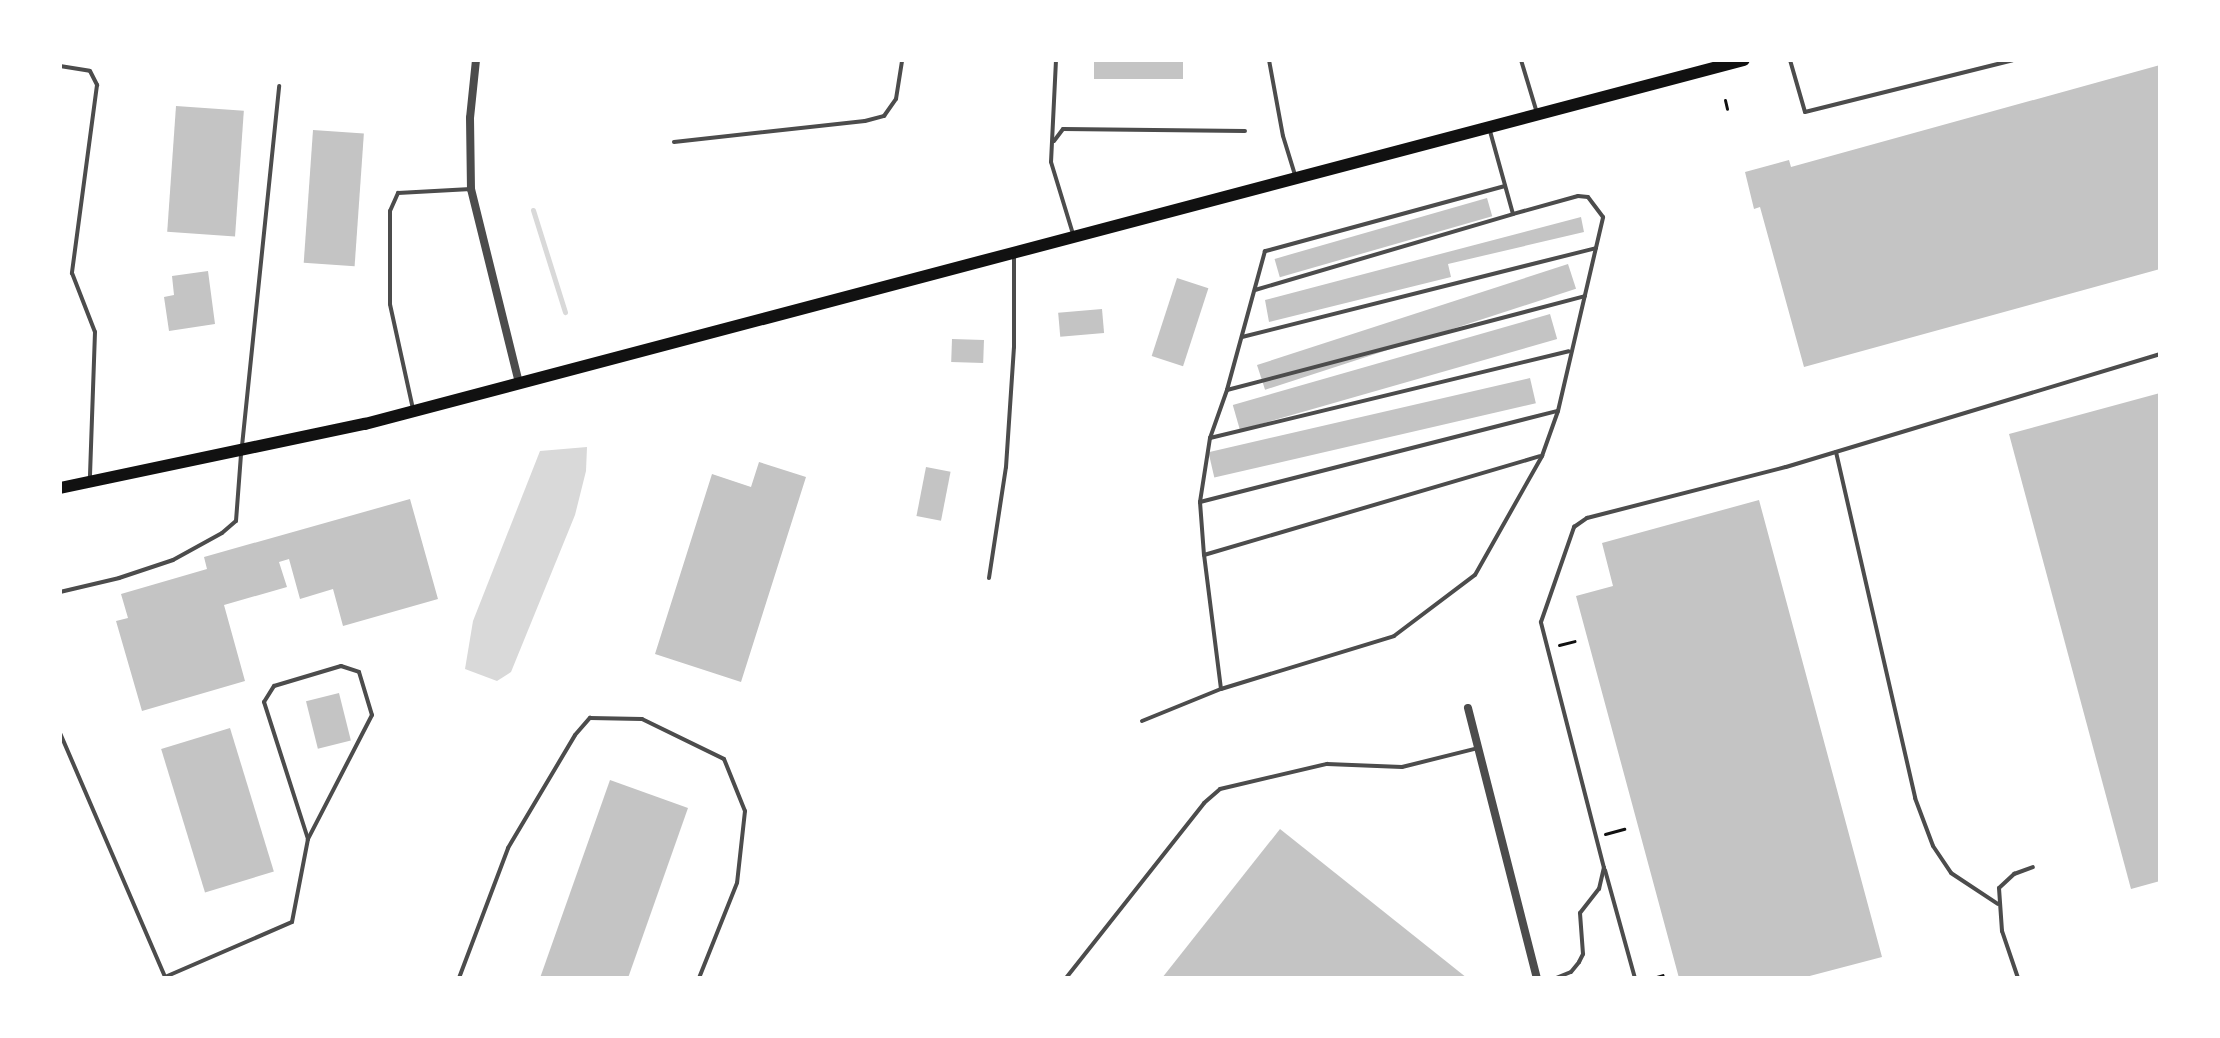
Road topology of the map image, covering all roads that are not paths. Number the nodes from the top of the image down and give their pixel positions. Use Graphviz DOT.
graph roads {
  1 [pos="476,60"];
  2 [pos="902,60"];
  3 [pos="1056,60"];
  4 [pos="1269,60"];
  5 [pos="1521,60"];
  6 [pos="1744,60"];
  7 [pos="1790,60"];
  8 [pos="2013,60"];
  9 [pos="60,66"];
  10 [pos="279,86"];
  11 [pos="1537,116"];
  12 [pos="1489,129"];
  13 [pos="1245,131"];
  14 [pos="1054,141"];
  15 [pos="674,142"];
  16 [pos="1297,181"];
  17 [pos="1505,186"];
  18 [pos="471,189"];
  19 [pos="1513,214"];
  20 [pos="1074,236"];
  21 [pos="1596,248"];
  22 [pos="1014,252"];
  23 [pos="1255,290"];
  24 [pos="1585,296"];
  25 [pos="1242,337"];
  26 [pos="1571,351"];
  27 [pos="2160,354"];
  28 [pos="519,383"];
  29 [pos="1227,390"];
  30 [pos="414,411"];
  31 [pos="1558,411"];
  32 [pos="1210,438"];
  33 [pos="1836,452"];
  34 [pos="241,453"];
  35 [pos="1542,456"];
  36 [pos="89,482"];
  37 [pos="61,489"];
  38 [pos="1200,502"];
  39 [pos="1204,555"];
  40 [pos="989,578"];
  41 [pos="60,592"];
  42 [pos="1221,689"];
  43 [pos="1468,708"];
  44 [pos="1142,721"];
  45 [pos="60,733"];
  46 [pos="1478,748"];
  47 [pos="308,839"];
  48 [pos="2033,867"];
  49 [pos="1604,868"];
  50 [pos="1998,904"];
  51 [pos="165,978"];
  52 [pos="459,978"];
  53 [pos="699,978"];
  54 [pos="1066,978"];
  55 [pos="1537,978"];
  56 [pos="1556,978"];
  57 [pos="1635,978"];
  58 [pos="2018,978"];
  1 -- 18 [label="street"];
  2 -- 15 [label="lane"];
  3 -- 14 [label="lane"];
  4 -- 16 [label="lane"];
  5 -- 11 [label="lane"];
  6 -- 11 [label="main road"];
  7 -- 8 [label="lane"];
  9 -- 36 [label="lane"];
  10 -- 34 [label="lane"];
  11 -- 12 [label="main road"];
  12 -- 16 [label="main road"];
  12 -- 17 [label="lane"];
  13 -- 14 [label="lane"];
  14 -- 20 [label="lane"];
  16 -- 20 [label="main road"];
  17 -- 19 [label="lane"];
  17 -- 23 [label="lane"];
  18 -- 28 [label="street"];
  18 -- 30 [label="lane"];
  19 -- 21 [label="lane"];
  19 -- 23 [label="lane"];
  20 -- 22 [label="main road"];
  21 -- 24 [label="lane"];
  21 -- 25 [label="lane"];
  22 -- 28 [label="main road"];
  22 -- 40 [label="lane"];
  23 -- 25 [label="lane"];
  24 -- 26 [label="lane"];
  24 -- 29 [label="lane"];
  25 -- 29 [label="lane"];
  26 -- 31 [label="lane"];
  26 -- 32 [label="lane"];
  27 -- 33 [label="lane"];
  28 -- 30 [label="main road"];
  29 -- 32 [label="lane"];
  30 -- 34 [label="main road"];
  31 -- 35 [label="lane"];
  31 -- 38 [label="lane"];
  32 -- 38 [label="lane"];
  33 -- 49 [label="lane"];
  33 -- 50 [label="lane"];
  34 -- 36 [label="main road"];
  34 -- 41 [label="lane"];
  35 -- 39 [label="lane"];
  35 -- 42 [label="lane"];
  36 -- 37 [label="main road"];
  38 -- 39 [label="lane"];
  39 -- 42 [label="lane"];
  42 -- 44 [label="lane"];
  43 -- 46 [label="street"];
  45 -- 51 [label="lane"];
  46 -- 54 [label="lane"];
  46 -- 55 [label="street"];
  47 -- 47 [label="lane"];
  47 -- 51 [label="lane"];
  48 -- 50 [label="lane"];
  49 -- 56 [label="lane"];
  49 -- 57 [label="lane"];
  50 -- 58 [label="lane"];
  52 -- 53 [label="lane"];
}
